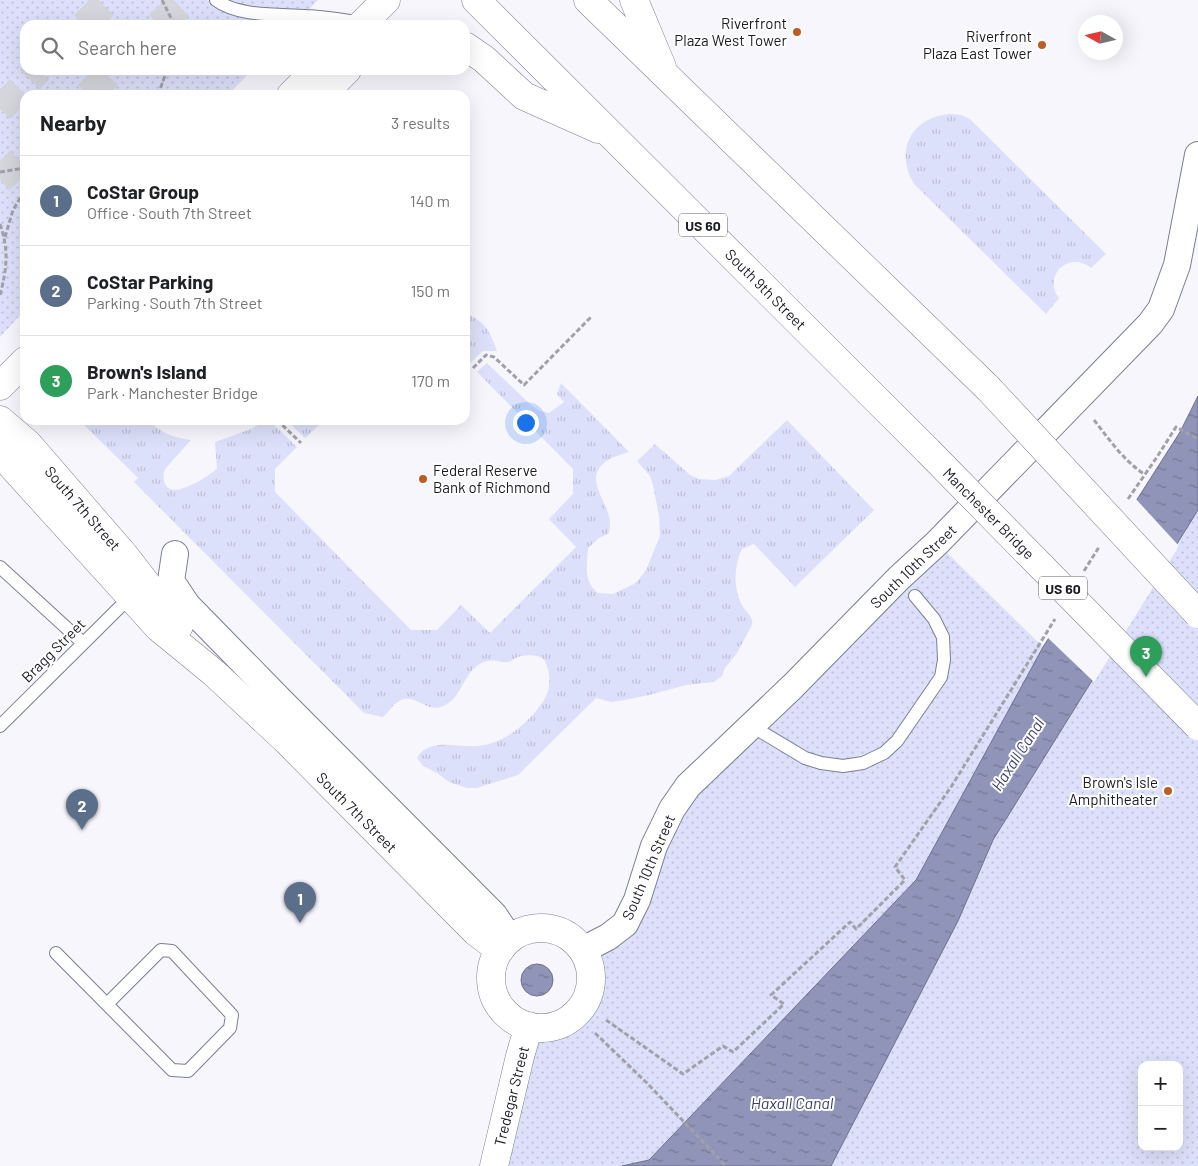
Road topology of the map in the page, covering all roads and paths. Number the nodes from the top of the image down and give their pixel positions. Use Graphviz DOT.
graph roads {
  1 [pos="162,0"];
  2 [pos="216,0"];
  3 [pos="386,0"];
  4 [pos="476,0"];
  5 [pos="588,0"];
  6 [pos="634,0"];
  7 [pos="171,20"];
  8 [pos="334,20"];
  9 [pos="367,20"];
  10 [pos="470,49"];
  11 [pos="165,75"];
  12 [pos="311,75"];
  13 [pos="342,75"];
  14 [pos="666,77"];
  15 [pos="160,90"];
  16 [pos="296,90"];
  17 [pos="327,90"];
  18 [pos="615,137"];
  19 [pos="1198,155"];
  20 [pos="20,169"];
  21 [pos="0,172"];
  22 [pos="20,198"];
  23 [pos="0,224"];
  24 [pos="5,237"];
  25 [pos="0,295"];
  26 [pos="592,316"];
  27 [pos="20,366"];
  28 [pos="473,368"];
  29 [pos="0,386"];
  30 [pos="0,420"];
  31 [pos="283,425"];
  32 [pos="1098,425"];
  33 [pos="1198,439"];
  34 [pos="0,443"];
  35 [pos="301,443"];
  36 [pos="928,451"];
  37 [pos="1144,474"];
  38 [pos="1125,504"];
  39 [pos="1101,543"];
  40 [pos="174,554"];
  41 [pos="0,568"];
  42 [pos="1080,577"];
  43 [pos="130,596"];
  44 [pos="914,596"];
  45 [pos="1059,611"];
  46 [pos="1198,614"];
  47 [pos="83,643"];
  48 [pos="214,673"];
  49 [pos="750,725"];
  50 [pos="0,726"];
  51 [pos="1198,726"];
  52 [pos="505,944"];
  53 [pos="583,950"];
  54 [pos="56,953"];
  55 [pos="107,1004"];
  56 [pos="606,1020"];
  57 [pos="529,1026"];
  58 [pos="596,1034"];
  59 [pos="494,1166"];
  60 [pos="726,1166"];
  1 -- 7 [label="path"];
  2 -- 8 [label="lane"];
  3 -- 9 [label="main road"];
  4 -- 18 [label="main road, South 9th Street / US 60"];
  5 -- 14 [label="main road"];
  6 -- 14 [label="main road"];
  10 -- 18 [label="main road"];
  11 -- 15 [label="path"];
  12 -- 16 [label="main road"];
  13 -- 17 [label="main road"];
  14 -- 46 [label="main road, bridge"];
  18 -- 36 [label="main road, South 9th Street / US 60"];
  19 -- 49 [label="street, South 10th Street"];
  20 -- 21 [label="path"];
  22 -- 24 [label="path"];
  23 -- 24 [label="path"];
  24 -- 25 [label="path"];
  26 -- 28 [label="path"];
  27 -- 29 [label="main road"];
  30 -- 48 [label="main road, South 7th Street"];
  31 -- 35 [label="path"];
  32 -- 37 [label="path"];
  33 -- 37 [label="path"];
  34 -- 43 [label="main road, South 7th Street"];
  36 -- 51 [label="main road, Manchester Bridge / US 60, bridge"];
  37 -- 38 [label="path"];
  39 -- 42 [label="path"];
  40 -- 52 [label="street"];
  41 -- 47 [label="lane"];
  43 -- 47 [label="lane, Bragg Street"];
  43 -- 48 [label="main road, South 7th Street"];
  44 -- 49 [label="lane"];
  45 -- 56 [label="path"];
  47 -- 50 [label="lane, Bragg Street"];
  48 -- 52 [label="main road, South 7th Street"];
  49 -- 53 [label="street, South 10th Street"];
  52 -- 53 [label="main road"];
  52 -- 57 [label="main road"];
  53 -- 57 [label="main road"];
  54 -- 55 [label="lane"];
  55 -- 55 [label="lane"];
  57 -- 59 [label="main road, Tredegar Street"];
  58 -- 60 [label="path"];
}
